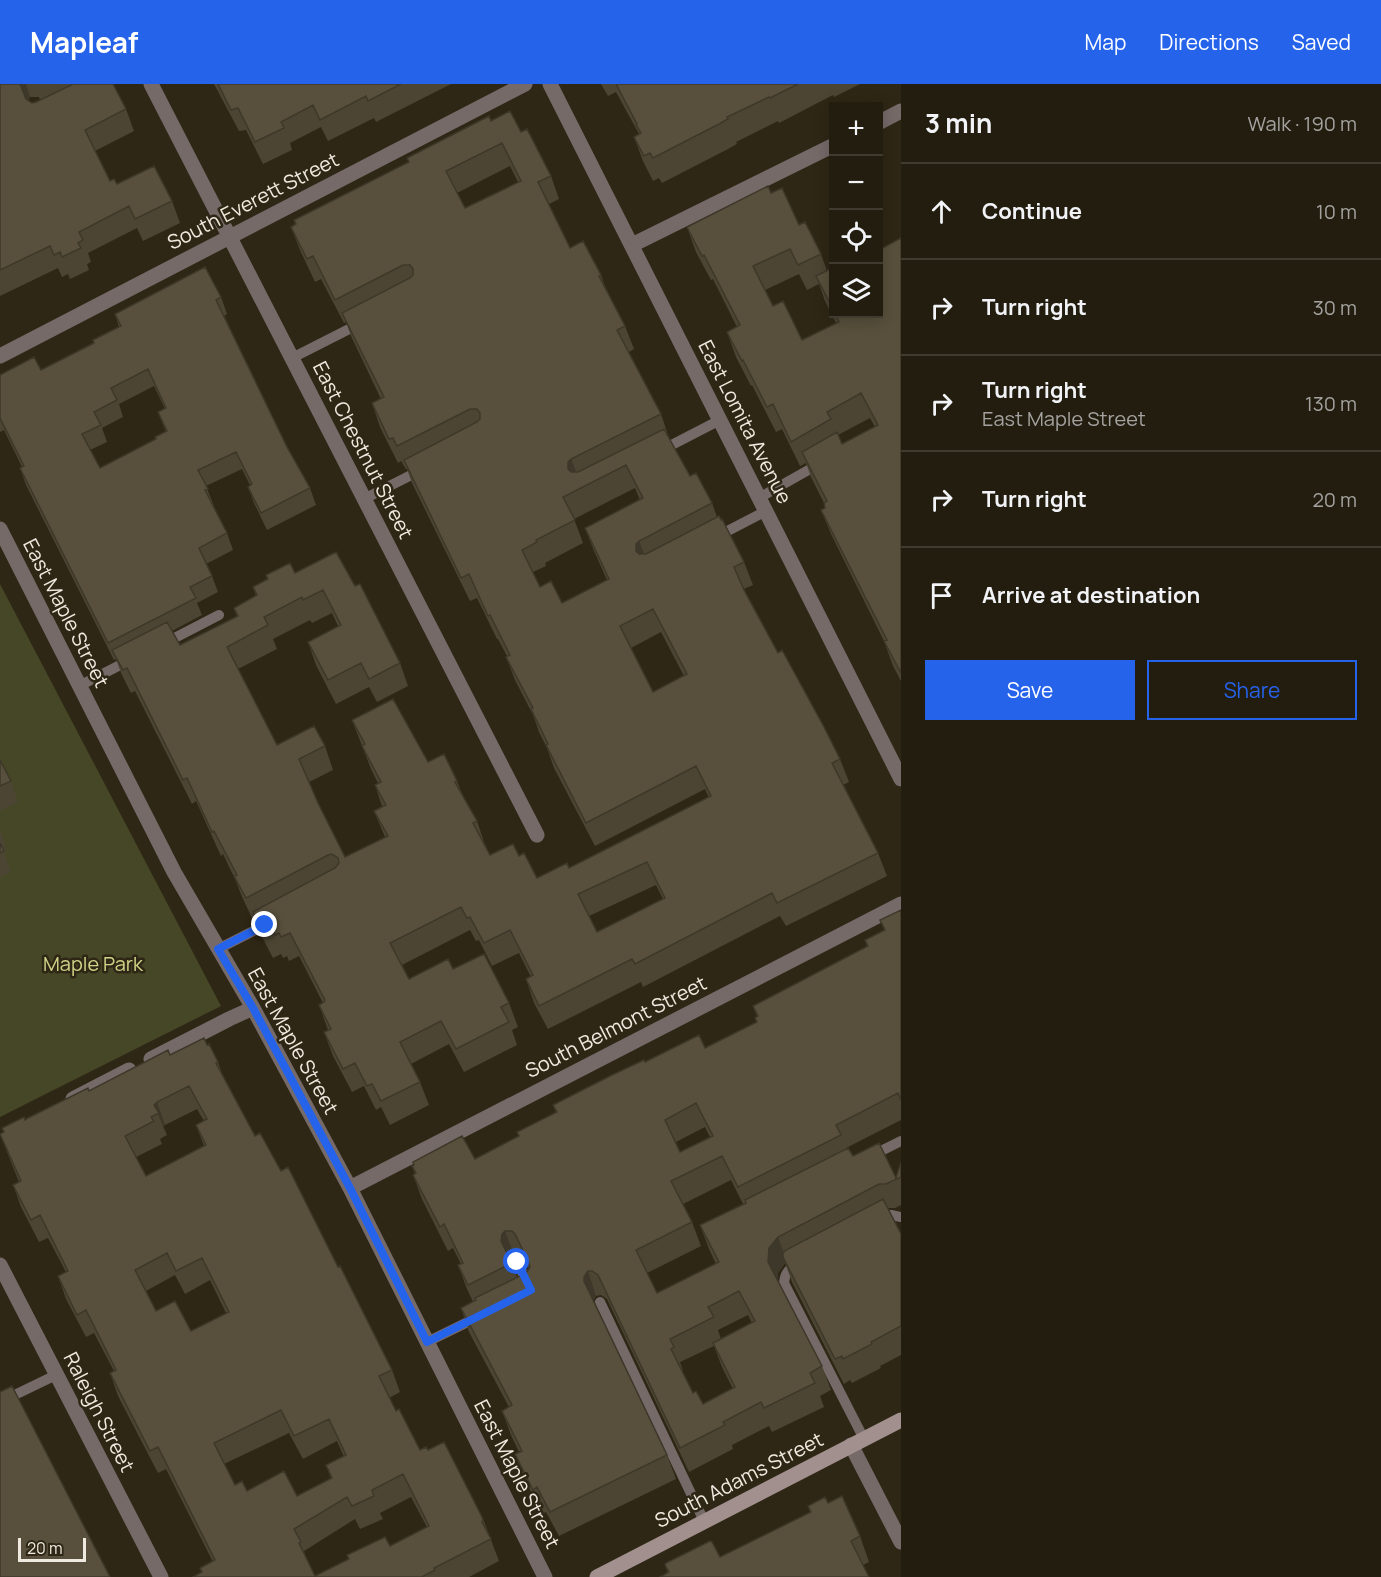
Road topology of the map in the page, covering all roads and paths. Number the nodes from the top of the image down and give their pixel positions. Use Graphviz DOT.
graph roads {
  1 [pos="151,84"];
  2 [pos="525,84"];
  3 [pos="550,84"];
  4 [pos="901,111"];
  5 [pos="883,121"];
  6 [pos="829,147"];
  7 [pos="229,236"];
  8 [pos="632,245"];
  9 [pos="376,315"];
  10 [pos="0,356"];
  11 [pos="292,358"];
  12 [pos="720,420"];
  13 [pos="653,454"];
  14 [pos="830,458"];
  15 [pos="432,464"];
  16 [pos="364,499"];
  17 [pos="765,509"];
  18 [pos="0,529"];
  19 [pos="711,544"];
  20 [pos="219,615"];
  21 [pos="157,646"];
  22 [pos="136,657"];
  23 [pos="79,686"];
  24 [pos="901,779"];
  25 [pos="537,835"];
  26 [pos="901,904"];
  27 [pos="284,915"];
  28 [pos="218,949"];
  29 [pos="253,1008"];
  30 [pos="62,1104"];
  31 [pos="901,1141"];
  32 [pos="860,1162"];
  33 [pos="350,1188"];
  34 [pos="901,1217"];
  35 [pos="871,1225"];
  36 [pos="810,1257"];
  37 [pos="517,1262"];
  38 [pos="0,1265"];
  39 [pos="521,1295"];
  40 [pos="600,1302"];
  41 [pos="490,1311"];
  42 [pos="427,1342"];
  43 [pos="56,1375"];
  44 [pos="0,1402"];
  45 [pos="901,1420"];
  46 [pos="858,1442"];
  47 [pos="705,1521"];
  48 [pos="901,1542"];
  49 [pos="161,1577"];
  50 [pos="545,1577"];
  51 [pos="597,1577"];
  1 -- 7 [label="street, East Chestnut Street"];
  2 -- 7 [label="street, South Everett Street"];
  3 -- 8 [label="street, East Lomita Avenue"];
  4 -- 5 [label="street"];
  6 -- 8 [label="street"];
  7 -- 10 [label="street, South Everett Street"];
  7 -- 11 [label="street, East Chestnut Street"];
  8 -- 12 [label="street, East Lomita Avenue"];
  9 -- 11 [label="lane"];
  11 -- 16 [label="street, East Chestnut Street"];
  12 -- 13 [label="lane"];
  12 -- 17 [label="street, East Lomita Avenue"];
  14 -- 17 [label="lane"];
  15 -- 16 [label="lane"];
  16 -- 25 [label="street, East Chestnut Street"];
  17 -- 19 [label="lane"];
  17 -- 24 [label="street, East Lomita Avenue"];
  18 -- 23 [label="street, East Maple Street"];
  20 -- 21 [label="lane"];
  22 -- 23 [label="lane"];
  23 -- 28 [label="street, East Maple Street"];
  26 -- 33 [label="street, South Belmont Street"];
  27 -- 28 [label="lane"];
  28 -- 29 [label="street, East Maple Street"];
  29 -- 30 [label="street"];
  29 -- 33 [label="street, East Maple Street"];
  31 -- 32 [label="lane"];
  33 -- 42 [label="street, East Maple Street"];
  34 -- 35 [label="lane"];
  36 -- 46 [label="lane"];
  37 -- 39 [label="lane"];
  38 -- 43 [label="street, Raleigh Street"];
  40 -- 47 [label="lane"];
  41 -- 42 [label="lane"];
  42 -- 50 [label="street, East Maple Street"];
  43 -- 44 [label="lane"];
  43 -- 49 [label="street, Raleigh Street"];
  45 -- 46 [label="street, South Adams Street"];
  46 -- 47 [label="street, South Adams Street"];
  46 -- 48 [label="street"];
  47 -- 51 [label="street, South Adams Street"];
}
